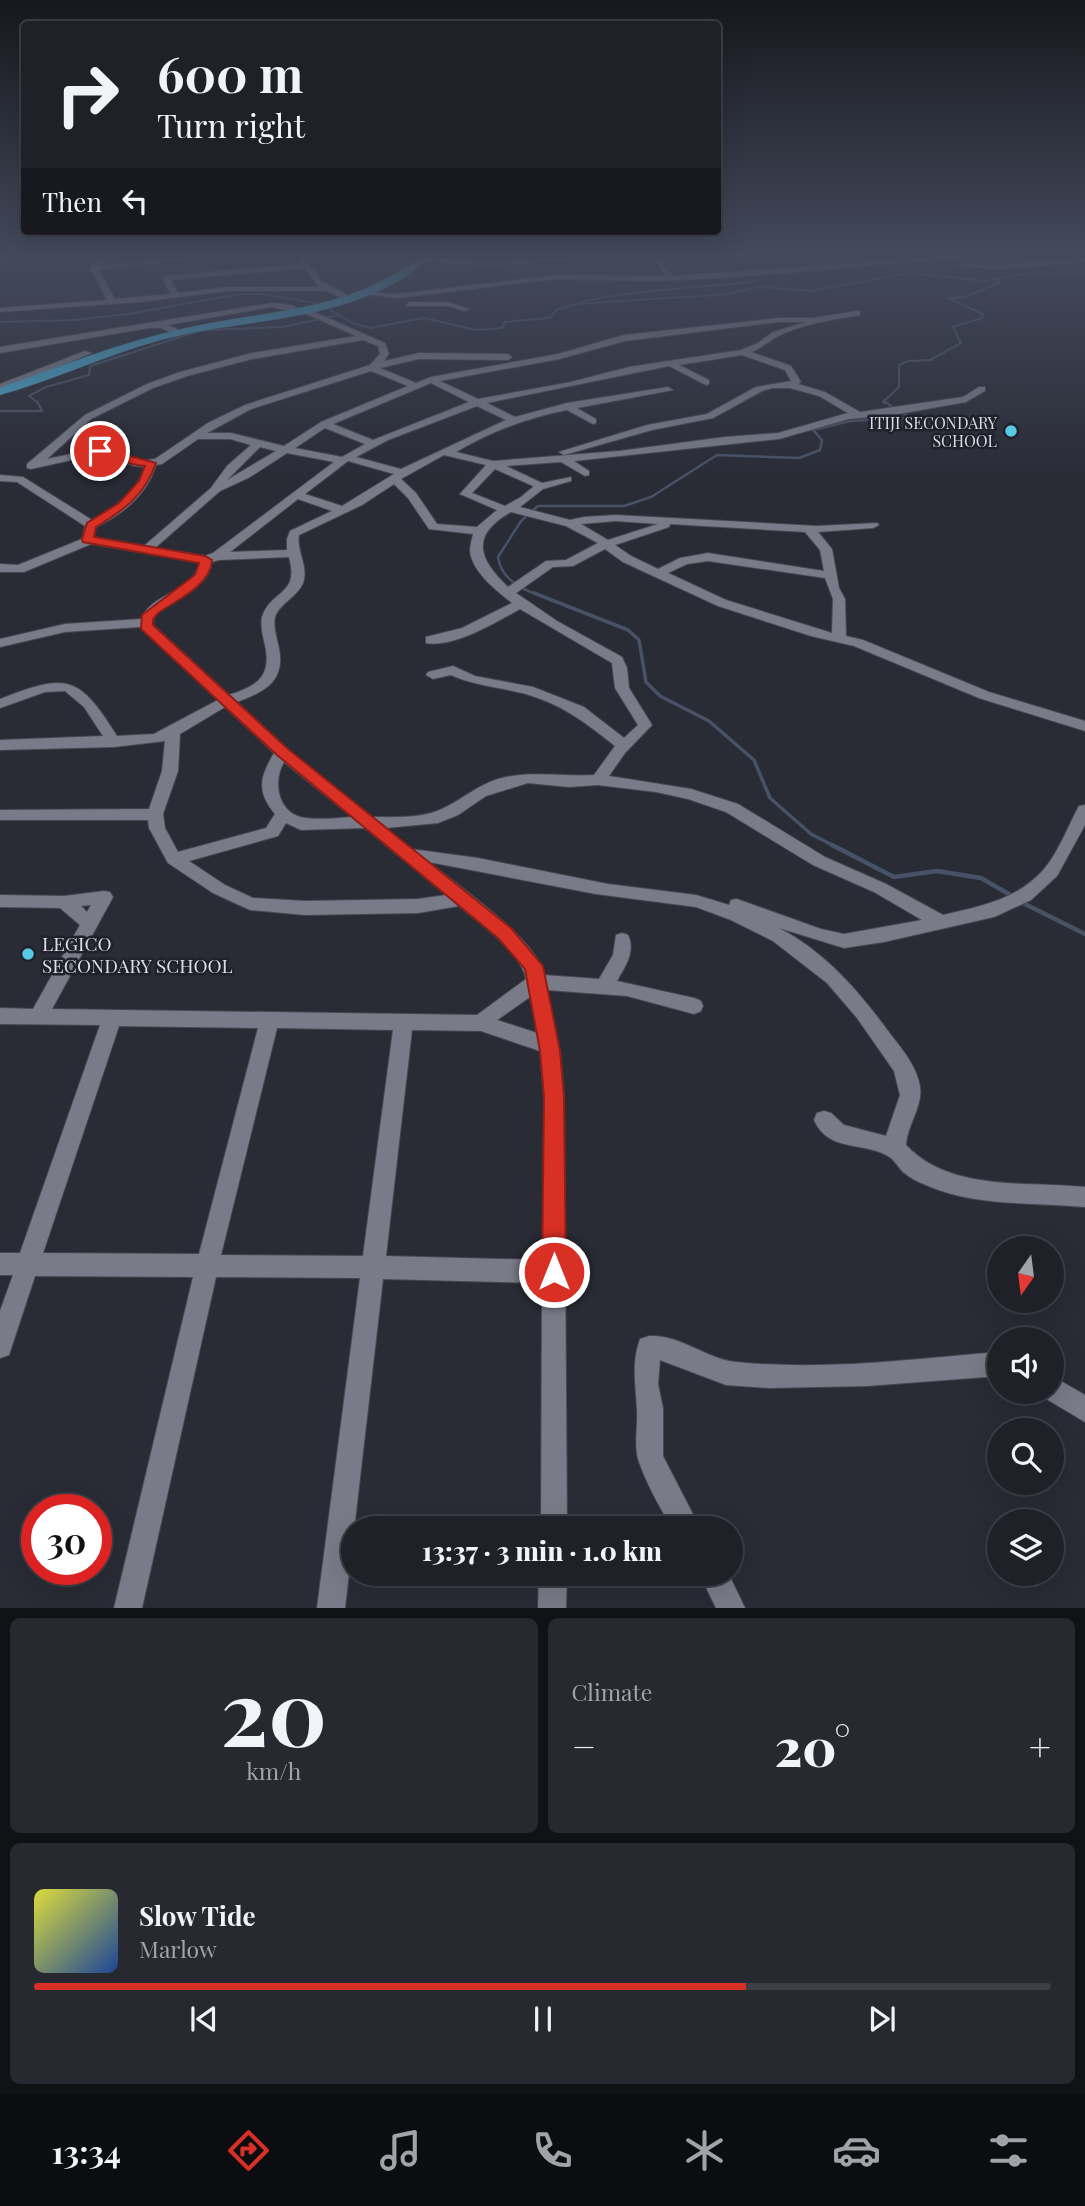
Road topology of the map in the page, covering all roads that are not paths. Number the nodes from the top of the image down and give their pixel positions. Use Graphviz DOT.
graph roads {
  1 [pos="117,331"];
  2 [pos="172,331"];
  3 [pos="191,331"];
  4 [pos="353,331"];
  5 [pos="684,331"];
  6 [pos="784,331"];
  7 [pos="178,333"];
  8 [pos="364,336"];
  9 [pos="0,350"];
  10 [pos="743,352"];
  11 [pos="88,353"];
  12 [pos="419,356"];
  13 [pos="535,360"];
  14 [pos="670,363"];
  15 [pos="372,368"];
  16 [pos="444,377"];
  17 [pos="431,380"];
  18 [pos="706,382"];
  19 [pos="790,385"];
  20 [pos="416,386"];
  21 [pos="0,387"];
  22 [pos="982,389"];
  23 [pos="668,390"];
  24 [pos="0,392"];
  25 [pos="479,402"];
  26 [pos="567,406"];
  27 [pos="858,414"];
  28 [pos="513,420"];
  29 [pos="593,421"];
  30 [pos="324,424"];
  31 [pos="196,436"];
  32 [pos="372,443"];
  33 [pos="258,444"];
  34 [pos="285,450"];
  35 [pos="449,452"];
  36 [pos="345,459"];
  37 [pos="539,459"];
  38 [pos="568,462"];
  39 [pos="151,463"];
  40 [pos="493,464"];
  41 [pos="31,466"];
  42 [pos="552,473"];
  43 [pos="585,473"];
  44 [pos="398,476"];
  45 [pos="7,478"];
  46 [pos="567,479"];
  47 [pos="539,487"];
  48 [pos="216,489"];
  49 [pos="0,490"];
  50 [pos="296,495"];
  51 [pos="508,509"];
  52 [pos="341,510"];
  53 [pos="681,521"];
  54 [pos="570,524"];
  55 [pos="873,525"];
  56 [pos="809,529"];
  57 [pos="480,531"];
  58 [pos="90,533"];
  59 [pos="609,543"];
  60 [pos="148,548"];
  61 [pos="293,553"];
  62 [pos="211,558"];
  63 [pos="2,571"];
  64 [pos="657,574"];
  65 [pos="829,575"];
  66 [pos="513,590"];
  67 [pos="521,603"];
  68 [pos="145,623"];
  69 [pos="839,638"];
  70 [pos="431,640"];
  71 [pos="0,643"];
  72 [pos="433,675"];
  73 [pos="226,702"];
  74 [pos="0,704"];
  75 [pos="1085,726"];
  76 [pos="173,733"];
  77 [pos="114,742"];
  78 [pos="0,745"];
  79 [pos="624,746"];
  80 [pos="282,752"];
  81 [pos="598,780"];
  82 [pos="1085,810"];
  83 [pos="155,814"];
  84 [pos="283,814"];
  85 [pos="0,815"];
  86 [pos="370,823"];
  87 [pos="407,854"];
  88 [pos="174,859"];
  89 [pos="460,899"];
  90 [pos="0,901"];
  91 [pos="64,902"];
  92 [pos="699,902"];
  93 [pos="940,922"];
  94 [pos="89,923"];
  95 [pos="622,940"];
  96 [pos="537,982"];
  97 [pos="604,987"];
  98 [pos="694,1006"];
  99 [pos="0,1016"];
  100 [pos="38,1017"];
  101 [pos="111,1020"];
  102 [pos="269,1021"];
  103 [pos="403,1023"];
  104 [pos="481,1023"];
  105 [pos="548,1045"];
  106 [pos="824,1120"];
  107 [pos="895,1147"];
  108 [pos="1085,1197"];
  109 [pos="0,1264"];
  110 [pos="29,1264"];
  111 [pos="206,1266"];
  112 [pos="372,1267"];
  113 [pos="554,1272"];
  114 [pos="0,1346"];
  115 [pos="987,1365"];
  116 [pos="1064,1396"];
  117 [pos="1085,1409"];
  118 [pos="554,1516"];
  119 [pos="680,1516"];
  120 [pos="553,1586"];
  121 [pos="719,1586"];
  122 [pos="128,1608"];
  123 [pos="331,1608"];
  124 [pos="552,1608"];
  125 [pos="731,1608"];
  1 -- 9 [label="street"];
  2 -- 7 [label="street"];
  3 -- 7 [label="main road"];
  4 -- 8 [label="street"];
  5 -- 13 [label="street"];
  6 -- 10 [label="street"];
  7 -- 24 [label="main road"];
  8 -- 15 [label="street"];
  8 -- 41 [label="street"];
  10 -- 14 [label="street"];
  10 -- 19 [label="street"];
  11 -- 21 [label="street"];
  12 -- 13 [label="street"];
  12 -- 15 [label="street"];
  12 -- 16 [label="street"];
  13 -- 16 [label="street"];
  14 -- 18 [label="street"];
  14 -- 25 [label="street"];
  15 -- 20 [label="street"];
  15 -- 31 [label="street"];
  16 -- 17 [label="street"];
  17 -- 20 [label="street"];
  17 -- 25 [label="street"];
  19 -- 27 [label="street"];
  19 -- 37 [label="street"];
  20 -- 30 [label="street"];
  22 -- 27 [label="street"];
  23 -- 26 [label="street"];
  25 -- 28 [label="street"];
  25 -- 32 [label="street"];
  26 -- 28 [label="street"];
  26 -- 29 [label="street"];
  27 -- 38 [label="street"];
  28 -- 35 [label="street"];
  30 -- 32 [label="street"];
  30 -- 34 [label="street"];
  31 -- 33 [label="street"];
  31 -- 39 [label="street"];
  32 -- 36 [label="street"];
  33 -- 34 [label="street"];
  33 -- 48 [label="street"];
  34 -- 36 [label="street"];
  34 -- 48 [label="street"];
  35 -- 40 [label="street"];
  35 -- 44 [label="street"];
  36 -- 44 [label="street"];
  36 -- 50 [label="street"];
  37 -- 38 [label="street"];
  37 -- 40 [label="street"];
  38 -- 42 [label="street"];
  38 -- 43 [label="street"];
  39 -- 41 [label="street"];
  39 -- 58 [label="street"];
  40 -- 47 [label="street"];
  40 -- 51 [label="street"];
  41 -- 45 [label="street"];
  44 -- 52 [label="street"];
  44 -- 57 [label="street"];
  45 -- 49 [label="street"];
  45 -- 58 [label="street"];
  46 -- 47 [label="street"];
  47 -- 51 [label="street"];
  48 -- 60 [label="street"];
  50 -- 52 [label="street"];
  50 -- 62 [label="street"];
  51 -- 54 [label="street"];
  51 -- 57 [label="street"];
  52 -- 61 [label="street"];
  53 -- 54 [label="street"];
  53 -- 56 [label="street"];
  53 -- 59 [label="street"];
  54 -- 59 [label="street"];
  55 -- 56 [label="street"];
  56 -- 65 [label="street"];
  57 -- 66 [label="street"];
  58 -- 60 [label="street"];
  58 -- 63 [label="street"];
  59 -- 64 [label="street"];
  59 -- 66 [label="street"];
  60 -- 62 [label="street"];
  61 -- 62 [label="street"];
  61 -- 73 [label="street"];
  62 -- 68 [label="street"];
  64 -- 65 [label="street"];
  64 -- 69 [label="street"];
  65 -- 69 [label="street"];
  66 -- 67 [label="street"];
  67 -- 70 [label="street"];
  67 -- 79 [label="street"];
  68 -- 71 [label="street"];
  68 -- 73 [label="street"];
  69 -- 75 [label="street"];
  72 -- 79 [label="street"];
  73 -- 76 [label="street"];
  73 -- 80 [label="street"];
  74 -- 77 [label="street"];
  76 -- 77 [label="street"];
  76 -- 83 [label="street"];
  77 -- 78 [label="street"];
  79 -- 81 [label="street"];
  80 -- 84 [label="street"];
  80 -- 86 [label="street"];
  81 -- 86 [label="street"];
  81 -- 93 [label="street"];
  82 -- 93 [label="street"];
  83 -- 85 [label="street"];
  83 -- 88 [label="street"];
  84 -- 86 [label="street"];
  84 -- 88 [label="street"];
  86 -- 87 [label="street"];
  87 -- 89 [label="street"];
  87 -- 92 [label="street"];
  88 -- 89 [label="street"];
  89 -- 96 [label="street"];
  90 -- 91 [label="street"];
  91 -- 94 [label="street"];
  91 -- 94 [label="street"];
  92 -- 93 [label="street"];
  92 -- 107 [label="street"];
  94 -- 100 [label="street"];
  95 -- 97 [label="street"];
  96 -- 97 [label="street"];
  96 -- 104 [label="street"];
  96 -- 105 [label="street"];
  97 -- 98 [label="street"];
  99 -- 100 [label="street"];
  100 -- 101 [label="street"];
  101 -- 102 [label="street"];
  101 -- 110 [label="street"];
  102 -- 103 [label="street"];
  102 -- 111 [label="street"];
  103 -- 104 [label="street"];
  103 -- 112 [label="street"];
  104 -- 105 [label="street"];
  105 -- 113 [label="street"];
  106 -- 107 [label="street"];
  107 -- 108 [label="street"];
  109 -- 110 [label="street"];
  110 -- 111 [label="street"];
  110 -- 114 [label="street"];
  111 -- 112 [label="street"];
  111 -- 122 [label="street"];
  112 -- 113 [label="street"];
  112 -- 123 [label="street"];
  113 -- 118 [label="street"];
  115 -- 119 [label="street"];
  116 -- 117 [label="street"];
  120 -- 124 [label="street"];
  121 -- 125 [label="street"];
}
